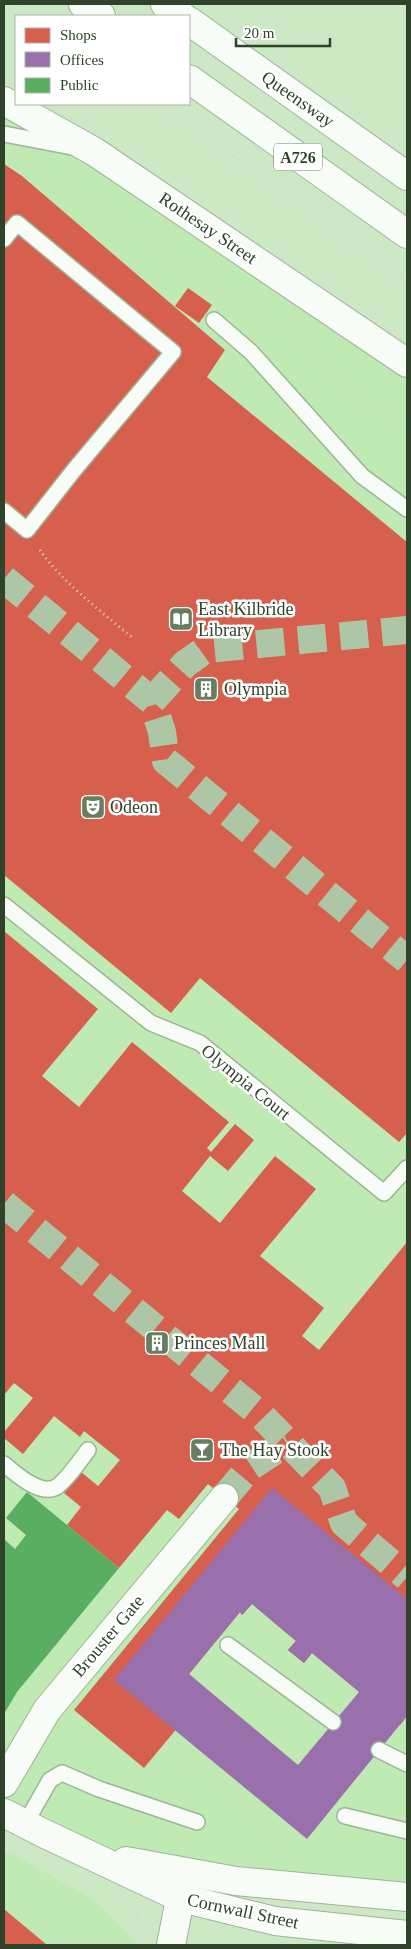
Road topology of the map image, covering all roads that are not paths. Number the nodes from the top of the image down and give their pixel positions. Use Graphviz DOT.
graph roads {
  1 [pos="83,4"];
  2 [pos="165,4"];
  3 [pos="100,15"];
  4 [pos="181,15"];
  5 [pos="190,22"];
  6 [pos="190,80"];
  7 [pos="4,101"];
  8 [pos="4,134"];
  9 [pos="95,152"];
  10 [pos="407,176"];
  11 [pos="407,234"];
  12 [pos="4,239"];
  13 [pos="214,320"];
  14 [pos="407,364"];
  15 [pos="407,510"];
  16 [pos="4,511"];
  17 [pos="4,905"];
  18 [pos="407,1168"];
  19 [pos="88,1450"];
  20 [pos="4,1464"];
  21 [pos="224,1498"];
  22 [pos="228,1645"];
  23 [pos="333,1722"];
  24 [pos="380,1750"];
  25 [pos="407,1764"];
  26 [pos="4,1783"];
  27 [pos="345,1816"];
  28 [pos="10,1817"];
  29 [pos="197,1822"];
  30 [pos="407,1831"];
  31 [pos="183,1885"];
  32 [pos="407,1897"];
  33 [pos="407,1935"];
  34 [pos="171,1945"];
  1 -- 3 [label="main road"];
  2 -- 4 [label="main road"];
  5 -- 10 [label="main road, Queensway / A726"];
  6 -- 11 [label="main road, A726"];
  7 -- 9 [label="main road, Rothesay Street"];
  8 -- 9 [label="lane"];
  9 -- 14 [label="main road, Rothesay Street"];
  12 -- 16 [label="lane"];
  13 -- 15 [label="lane"];
  17 -- 18 [label="lane, Olympia Court"];
  19 -- 20 [label="lane"];
  21 -- 26 [label="main road, Brouster Gate"];
  22 -- 23 [label="lane"];
  24 -- 25 [label="lane"];
  27 -- 30 [label="lane"];
  28 -- 29 [label="lane"];
  28 -- 31 [label="main road, Cornwall Street"];
  31 -- 32 [label="main road, Cornwall Street"];
  31 -- 33 [label="main road, Cornwall Street"];
  31 -- 34 [label="main road"];
}
